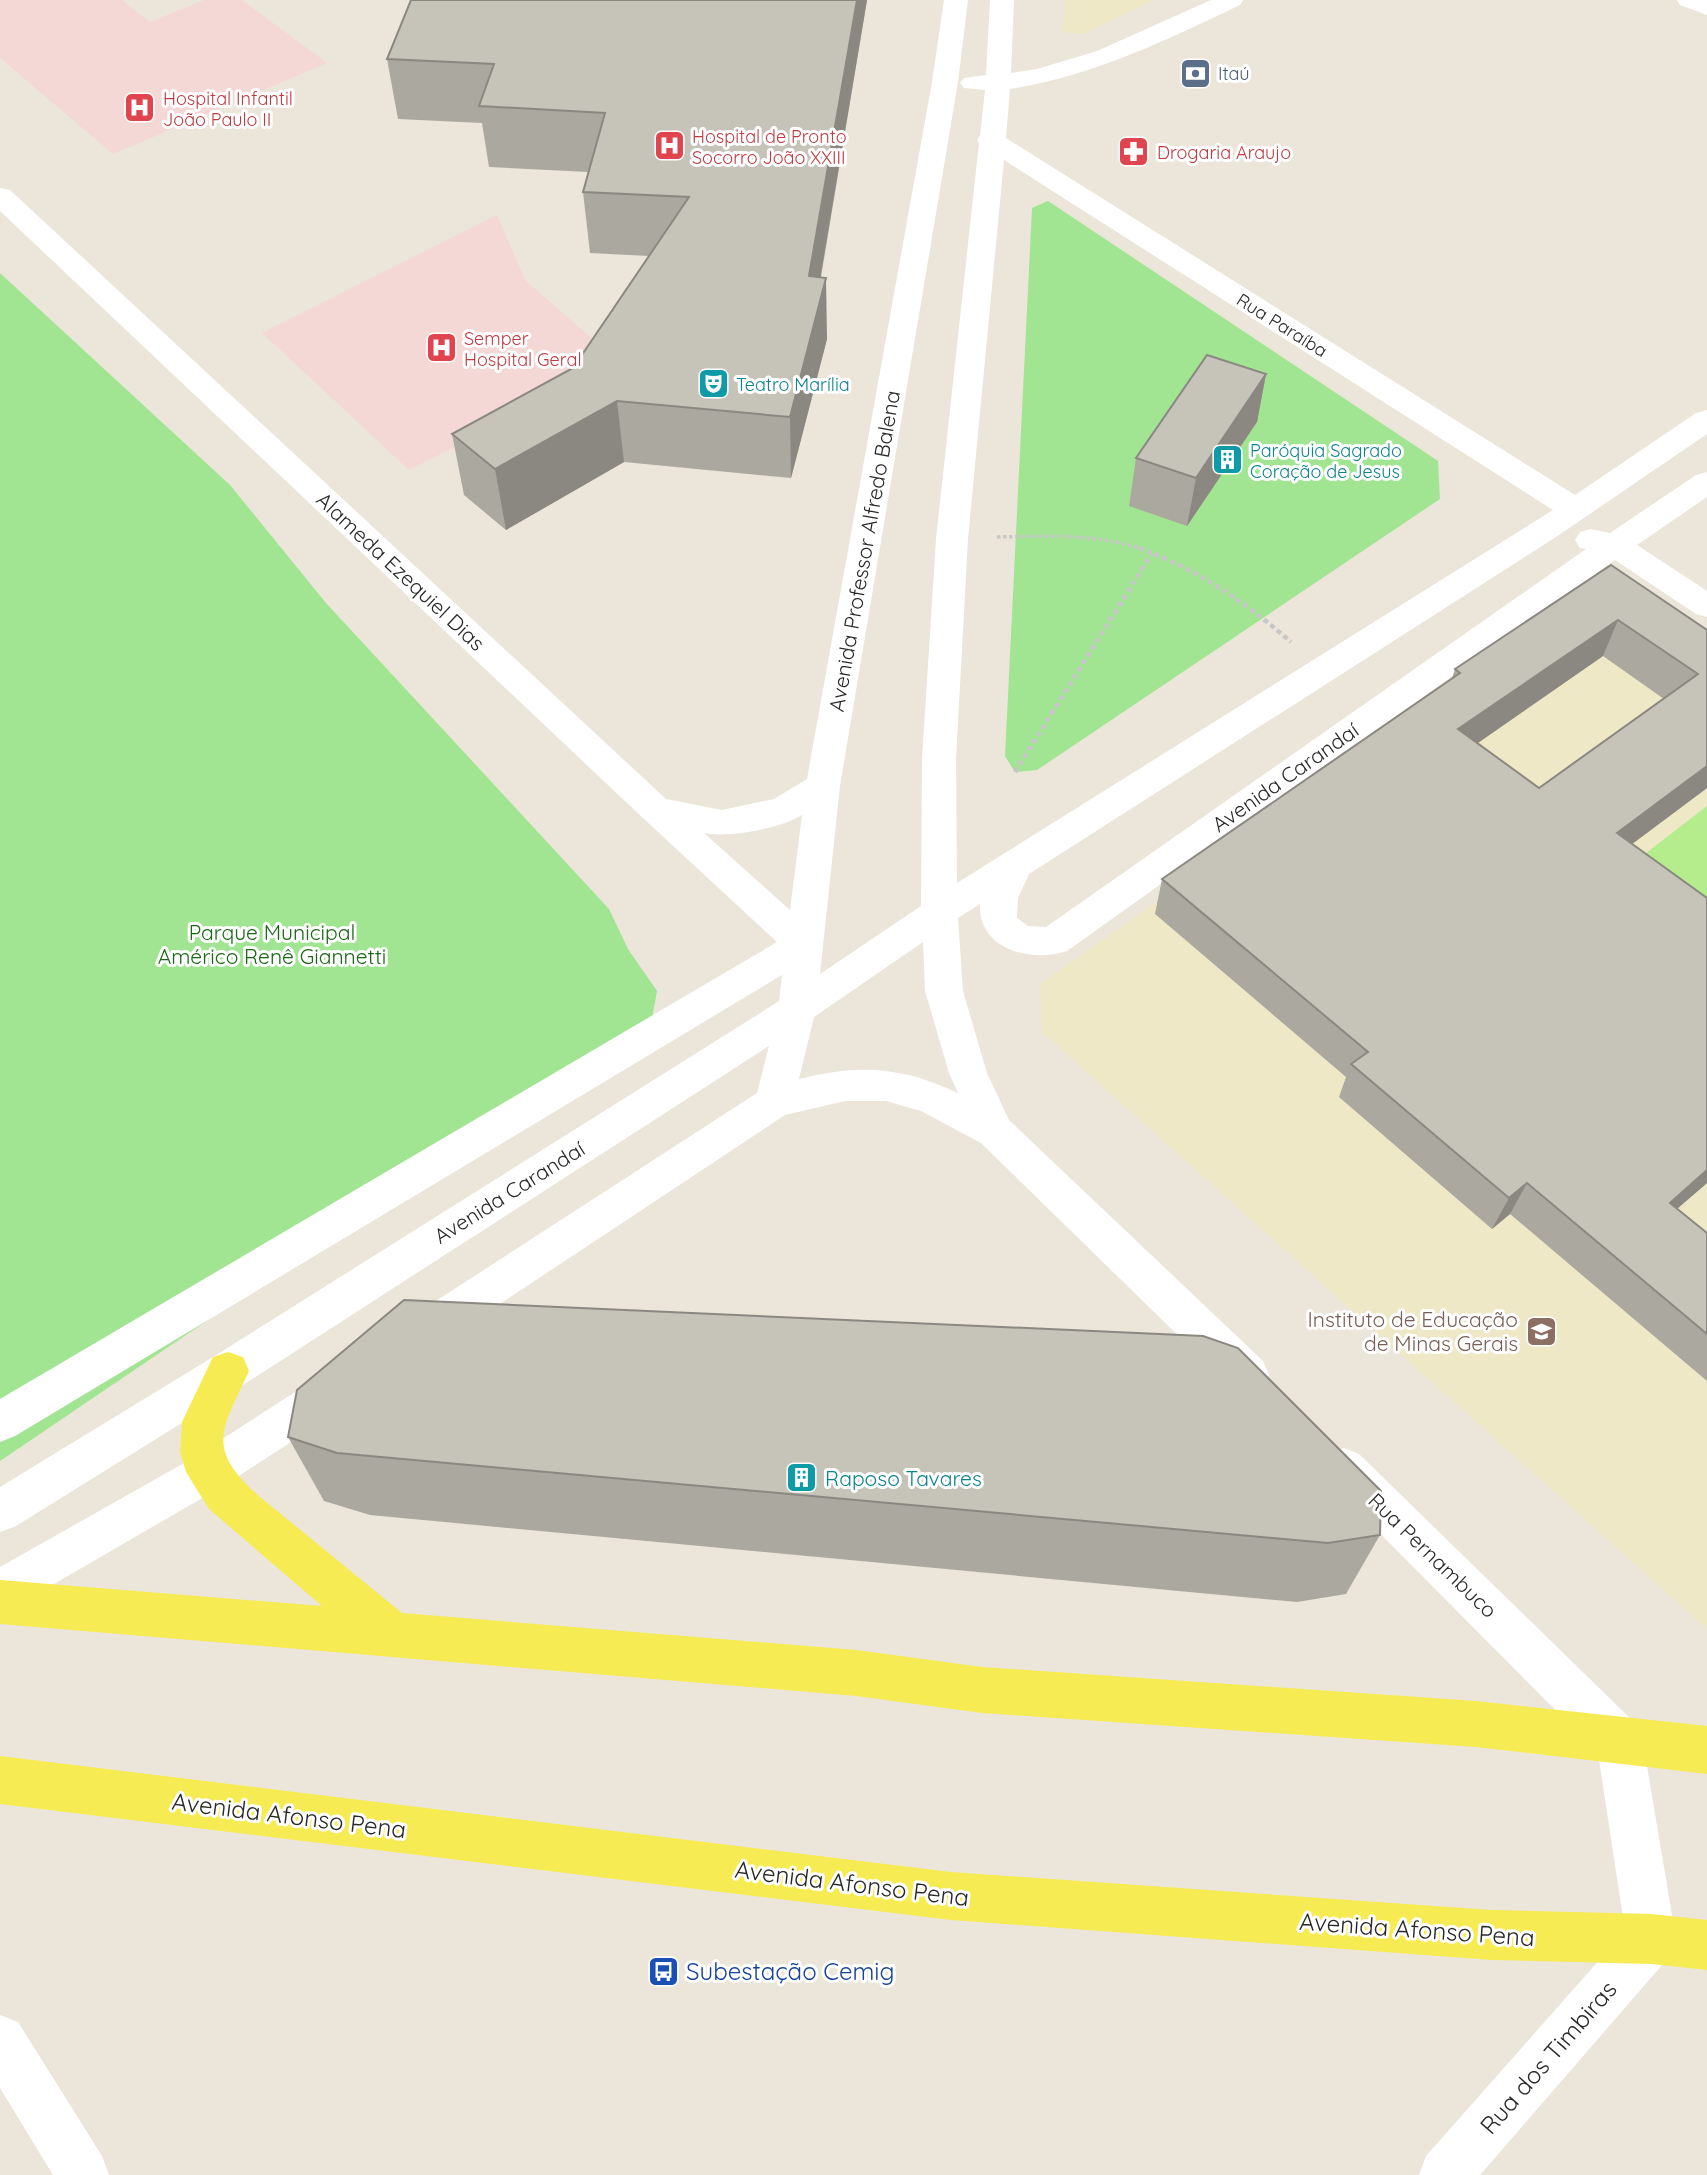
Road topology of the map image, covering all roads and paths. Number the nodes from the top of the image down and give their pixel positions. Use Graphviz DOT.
graph roads {
  1 [pos="956,0"];
  2 [pos="1002,0"];
  3 [pos="1231,0"];
  4 [pos="1689,0"];
  5 [pos="1707,8"];
  6 [pos="999,40"];
  7 [pos="1118,53"];
  8 [pos="946,82"];
  9 [pos="998,84"];
  10 [pos="990,140"];
  11 [pos="0,195"];
  12 [pos="1707,420"];
  13 [pos="1707,482"];
  14 [pos="1584,503"];
  15 [pos="1652,519"];
  16 [pos="1545,530"];
  17 [pos="952,539"];
  18 [pos="1615,545"];
  19 [pos="1152,553"];
  20 [pos="1657,572"];
  21 [pos="1707,606"];
  22 [pos="1323,671"];
  23 [pos="1015,772"];
  24 [pos="823,786"];
  25 [pos="656,810"];
  26 [pos="1014,867"];
  27 [pos="940,912"];
  28 [pos="804,944"];
  29 [pos="797,1009"];
  30 [pos="774,1102"];
  31 [pos="995,1131"];
  32 [pos="228,1371"];
  33 [pos="1273,1400"];
  34 [pos="0,1422"];
  35 [pos="1313,1438"];
  36 [pos="208,1472"];
  37 [pos="0,1511"];
  38 [pos="0,1591"];
  39 [pos="0,1602"];
  40 [pos="391,1633"];
  41 [pos="1620,1742"];
  42 [pos="1707,1750"];
  43 [pos="0,1780"];
  44 [pos="1651,1939"];
  45 [pos="1707,1945"];
  46 [pos="0,2040"];
  47 [pos="83,2175"];
  48 [pos="1445,2175"];
  1 -- 8 [label="street, Avenida Professor Alfredo Balena"];
  2 -- 6 [label="street"];
  3 -- 7 [label="street"];
  4 -- 5 [label="street"];
  6 -- 7 [label="street"];
  6 -- 9 [label="street"];
  7 -- 9 [label="street"];
  8 -- 9 [label="street"];
  8 -- 24 [label="street, Avenida Professor Alfredo Balena"];
  9 -- 10 [label="street"];
  10 -- 14 [label="street, Rua Paraíba"];
  10 -- 17 [label="street"];
  11 -- 25 [label="street, Alameda Ezequiel Dias"];
  12 -- 14 [label="street, Avenida Carandaí"];
  13 -- 15 [label="street, Avenida Carandaí"];
  14 -- 16 [label="street, Avenida Carandaí"];
  14 -- 18 [label="street"];
  15 -- 18 [label="street, Avenida Carandaí"];
  15 -- 20 [label="street"];
  16 -- 18 [label="street"];
  16 -- 22 [label="street, Avenida Carandaí"];
  17 -- 19 [label="path"];
  17 -- 27 [label="street"];
  18 -- 20 [label="street"];
  18 -- 26 [label="street, Avenida Carandaí"];
  19 -- 22 [label="path"];
  19 -- 23 [label="path"];
  20 -- 21 [label="street"];
  22 -- 26 [label="street, Avenida Carandaí"];
  24 -- 25 [label="street"];
  24 -- 28 [label="street, Avenida Professor Alfredo Balena"];
  25 -- 28 [label="street, Alameda Ezequiel Dias"];
  26 -- 27 [label="street, Avenida Carandaí"];
  27 -- 29 [label="street, Avenida Carandaí"];
  27 -- 31 [label="street"];
  28 -- 29 [label="street, Avenida Professor Alfredo Balena"];
  28 -- 34 [label="street"];
  29 -- 30 [label="street, Avenida Professor Alfredo Balena"];
  29 -- 32 [label="street, Avenida Carandaí"];
  30 -- 31 [label="street"];
  30 -- 36 [label="street"];
  31 -- 33 [label="street"];
  32 -- 36 [label="main road"];
  32 -- 37 [label="street, Avenida Carandaí"];
  35 -- 41 [label="street, Rua Pernambuco"];
  36 -- 38 [label="street"];
  36 -- 40 [label="main road"];
  39 -- 40 [label="main road"];
  40 -- 41 [label="main road"];
  41 -- 42 [label="main road"];
  41 -- 44 [label="street"];
  43 -- 44 [label="main road, Avenida Afonso Pena"];
  44 -- 45 [label="main road, Avenida Afonso Pena"];
  44 -- 48 [label="street, Rua dos Timbiras"];
  46 -- 47 [label="street"];
}
